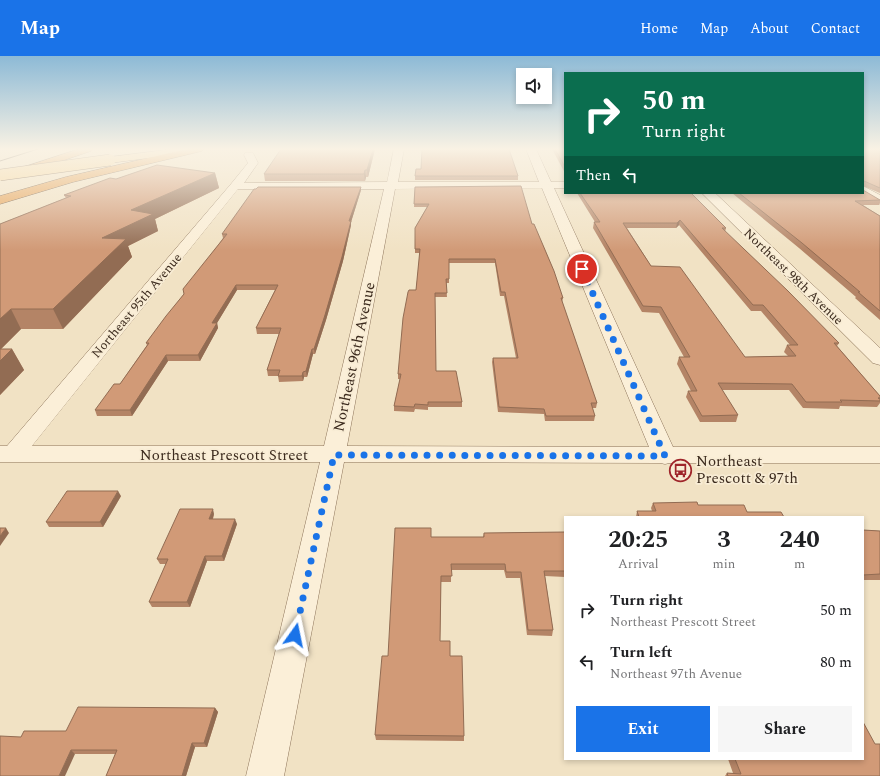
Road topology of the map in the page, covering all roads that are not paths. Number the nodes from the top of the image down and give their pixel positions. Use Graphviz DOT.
graph roads {
  1 [pos="58,183"];
  2 [pos="238,183"];
  3 [pos="392,185"];
  4 [pos="546,185"];
  5 [pos="564,185"];
  6 [pos="864,185"];
  7 [pos="880,185"];
  8 [pos="235,186"];
  9 [pos="864,190"];
  10 [pos="709,194"];
  11 [pos="0,200"];
  12 [pos="880,200"];
  13 [pos="880,359"];
  14 [pos="6,454"];
  15 [pos="334,455"];
  16 [pos="880,455"];
  17 [pos="665,456"];
  18 [pos="265,776"];
  1 -- 11 [label="highway"];
  2 -- 8 [label="street, Northeast 95th Avenue"];
  3 -- 4 [label="street"];
  3 -- 8 [label="street"];
  3 -- 15 [label="street, Northeast 96th Avenue"];
  4 -- 5 [label="street"];
  4 -- 17 [label="street"];
  6 -- 7 [label="street"];
  8 -- 14 [label="street, Northeast 95th Avenue"];
  9 -- 12 [label="street"];
  10 -- 13 [label="street, Northeast 98th Avenue"];
  14 -- 15 [label="street, Northeast Prescott Street"];
  15 -- 17 [label="street, Northeast Prescott Street"];
  15 -- 18 [label="street, Northeast 96th Avenue"];
  16 -- 17 [label="street, Northeast Prescott Street"];
}
